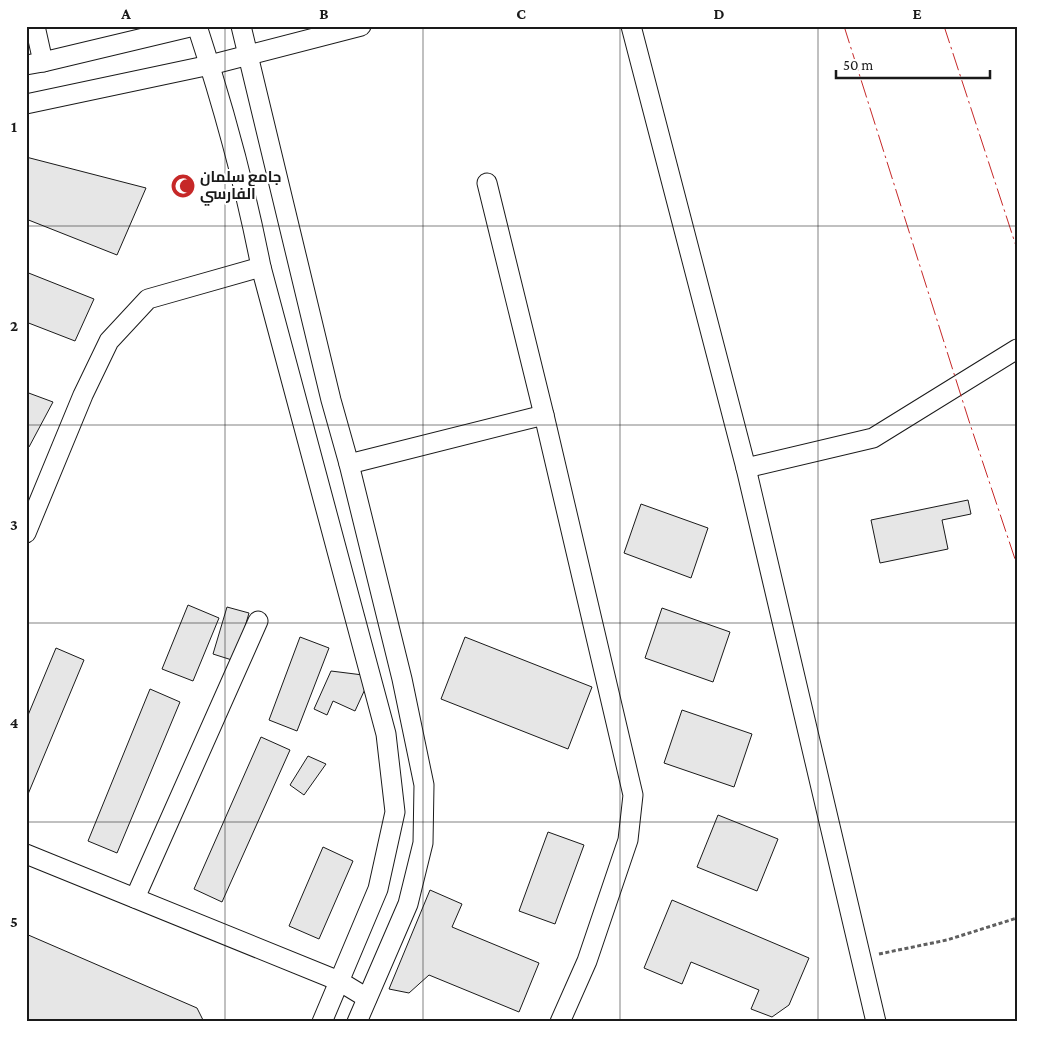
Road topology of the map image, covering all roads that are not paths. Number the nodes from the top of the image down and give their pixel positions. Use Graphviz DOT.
graph roads {
  1 [pos="36,26"];
  2 [pos="196,26"];
  3 [pos="240,26"];
  4 [pos="361,26"];
  5 [pos="631,26"];
  6 [pos="248,56"];
  7 [pos="35,63"];
  8 [pos="210,65"];
  9 [pos="26,104"];
  10 [pos="487,183"];
  11 [pos="261,267"];
  12 [pos="1017,349"];
  13 [pos="544,415"];
  14 [pos="349,464"];
  15 [pos="746,468"];
  16 [pos="26,533"];
  17 [pos="258,621"];
  18 [pos="26,854"];
  19 [pos="135,898"];
  20 [pos="339,981"];
  21 [pos="367,998"];
  22 [pos="322,1022"];
  23 [pos="357,1022"];
  24 [pos="560,1022"];
  25 [pos="876,1022"];
  1 -- 7 [label="street"];
  2 -- 7 [label="street"];
  2 -- 8 [label="street"];
  3 -- 6 [label="street"];
  4 -- 6 [label="street"];
  5 -- 15 [label="street"];
  6 -- 8 [label="street"];
  6 -- 14 [label="street"];
  8 -- 9 [label="street"];
  8 -- 11 [label="street"];
  10 -- 13 [label="street"];
  11 -- 16 [label="street"];
  11 -- 20 [label="street"];
  12 -- 15 [label="street"];
  13 -- 14 [label="street"];
  13 -- 24 [label="street"];
  14 -- 21 [label="street"];
  15 -- 25 [label="street"];
  17 -- 19 [label="street"];
  18 -- 19 [label="street"];
  19 -- 20 [label="street"];
  20 -- 21 [label="street"];
  20 -- 22 [label="street"];
  21 -- 23 [label="street"];
}
